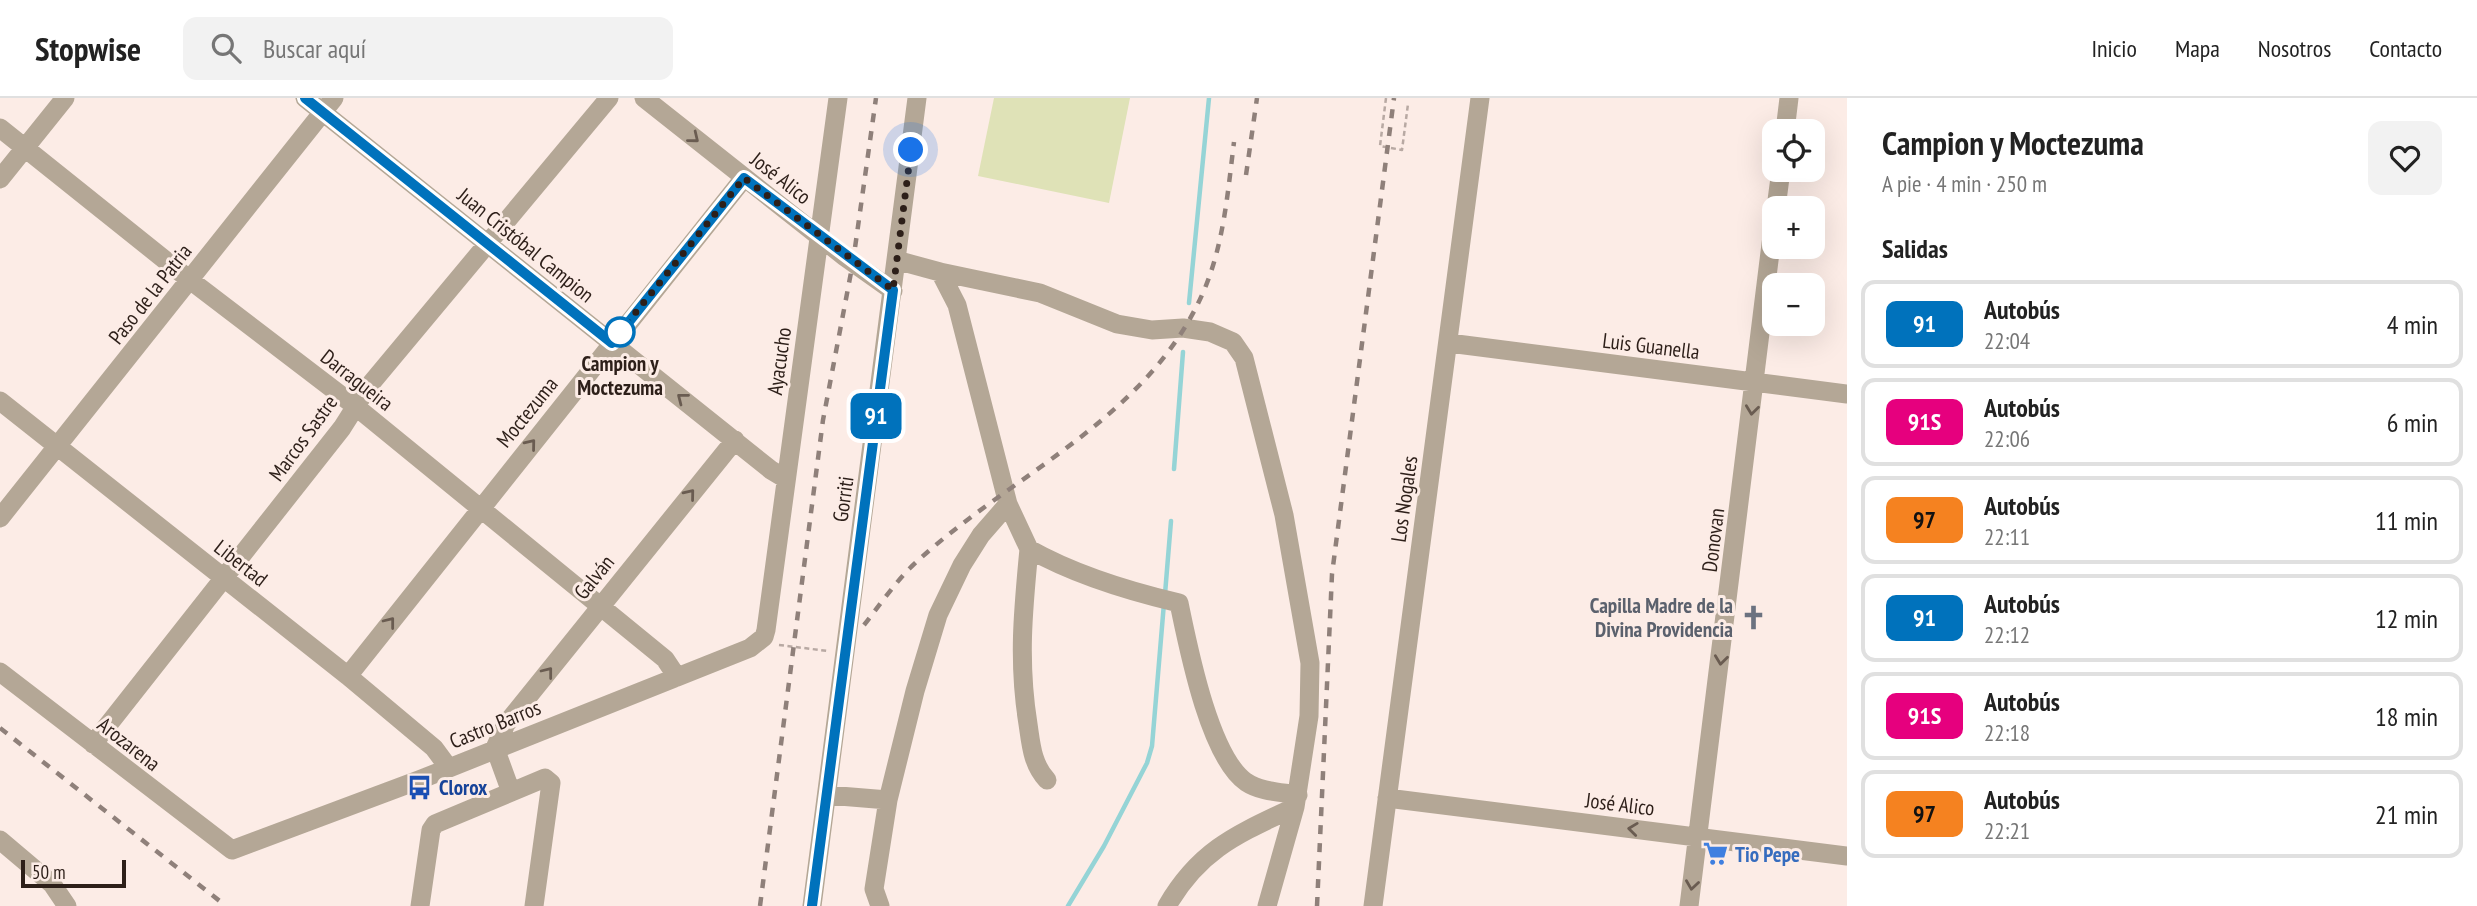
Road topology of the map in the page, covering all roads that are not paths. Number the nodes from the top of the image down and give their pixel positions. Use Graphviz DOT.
graph roads {
  1 [pos="65,98"];
  2 [pos="305,98"];
  3 [pos="609,98"];
  4 [pos="644,98"];
  5 [pos="838,98"];
  6 [pos="917,98"];
  7 [pos="1480,98"];
  8 [pos="1789,98"];
  9 [pos="328,105"];
  10 [pos="1786,119"];
  11 [pos="0,128"];
  12 [pos="25,148"];
  13 [pos="744,178"];
  14 [pos="0,179"];
  15 [pos="820,236"];
  16 [pos="488,245"];
  17 [pos="1769,259"];
  18 [pos="897,260"];
  19 [pos="940,272"];
  20 [pos="190,280"];
  21 [pos="893,290"];
  22 [pos="612,343"];
  23 [pos="1449,343"];
  24 [pos="1755,382"];
  25 [pos="1847,394"];
  26 [pos="0,401"];
  27 [pos="355,406"];
  28 [pos="735,440"];
  29 [pos="57,447"];
  30 [pos="786,479"];
  31 [pos="1008,504"];
  32 [pos="480,507"];
  33 [pos="0,518"];
  34 [pos="1029,549"];
  35 [pos="224,579"];
  36 [pos="600,605"];
  37 [pos="763,636"];
  38 [pos="0,672"];
  39 [pos="348,676"];
  40 [pos="677,677"];
  41 [pos="93,744"];
  42 [pos="495,748"];
  43 [pos="448,767"];
  44 [pos="1047,780"];
  45 [pos="512,792"];
  46 [pos="827,795"];
  47 [pos="1387,798"];
  48 [pos="888,800"];
  49 [pos="1297,801"];
  50 [pos="1699,837"];
  51 [pos="0,840"];
  52 [pos="232,850"];
  53 [pos="1847,856"];
  54 [pos="67,906"];
  55 [pos="420,906"];
  56 [pos="534,906"];
  57 [pos="812,906"];
  58 [pos="880,906"];
  59 [pos="1167,906"];
  60 [pos="1268,906"];
  61 [pos="1374,906"];
  62 [pos="1689,906"];
  1 -- 12 [label="street"];
  2 -- 9 [label="street, Juan Cristóbal Campion"];
  3 -- 16 [label="street, Marcos Sastre"];
  4 -- 13 [label="street, José Alico, one-way"];
  5 -- 15 [label="street, Ayacucho"];
  6 -- 18 [label="street, Gorriti"];
  7 -- 23 [label="street, Los Nogales"];
  8 -- 10 [label="street"];
  9 -- 16 [label="street, Juan Cristóbal Campion"];
  9 -- 20 [label="street, Paso de la Patria"];
  11 -- 12 [label="street, Darragueira"];
  12 -- 14 [label="street"];
  12 -- 20 [label="street, Darragueira"];
  13 -- 15 [label="street, José Alico"];
  13 -- 22 [label="street, Moctezuma"];
  15 -- 21 [label="street, José Alico"];
  15 -- 30 [label="street, Ayacucho"];
  16 -- 22 [label="street, Juan Cristóbal Campion"];
  16 -- 27 [label="street, Marcos Sastre"];
  17 -- 24 [label="street, Donovan"];
  18 -- 19 [label="street"];
  18 -- 21 [label="street, Gorriti"];
  19 -- 31 [label="street"];
  19 -- 49 [label="street"];
  20 -- 27 [label="street, Darragueira"];
  20 -- 29 [label="street, Paso de la Patria"];
  21 -- 46 [label="street, Gorriti"];
  28 -- 22 [label="street, Juan Cristóbal Campion, one-way"];
  32 -- 22 [label="street, Moctezuma, one-way"];
  23 -- 24 [label="street, Luis Guanella"];
  23 -- 47 [label="street, Los Nogales"];
  24 -- 25 [label="street, Luis Guanella"];
  24 -- 50 [label="street, Donovan, one-way"];
  26 -- 29 [label="street, Libertad"];
  27 -- 32 [label="street, Darragueira"];
  27 -- 35 [label="street, Marcos Sastre"];
  28 -- 30 [label="street, Juan Cristóbal Campion"];
  36 -- 28 [label="street, Galván, one-way"];
  29 -- 33 [label="street, Paso de la Patria"];
  29 -- 35 [label="street, Libertad"];
  30 -- 37 [label="street, Ayacucho"];
  31 -- 34 [label="street"];
  31 -- 48 [label="street"];
  32 -- 36 [label="street, Darragueira"];
  39 -- 32 [label="street, Moctezuma, one-way"];
  34 -- 44 [label="street"];
  34 -- 49 [label="street"];
  35 -- 39 [label="street, Libertad"];
  35 -- 41 [label="street, Marcos Sastre"];
  36 -- 40 [label="street, Darragueira"];
  42 -- 36 [label="street, Galván, one-way"];
  37 -- 40 [label="street, Castro Barros"];
  38 -- 41 [label="street, Arozarena"];
  39 -- 43 [label="street, Libertad"];
  40 -- 42 [label="street, Castro Barros"];
  41 -- 52 [label="street, Arozarena"];
  42 -- 43 [label="street, Castro Barros"];
  42 -- 45 [label="street"];
  43 -- 52 [label="street, Castro Barros"];
  45 -- 55 [label="street"];
  45 -- 56 [label="street"];
  46 -- 48 [label="street"];
  46 -- 57 [label="street, Gorriti"];
  50 -- 47 [label="street, José Alico, one-way"];
  47 -- 61 [label="street, Los Nogales"];
  48 -- 58 [label="street"];
  49 -- 59 [label="street"];
  49 -- 60 [label="street"];
  50 -- 53 [label="street, José Alico"];
  50 -- 62 [label="street, Donovan, one-way"];
  51 -- 54 [label="street"];
}
